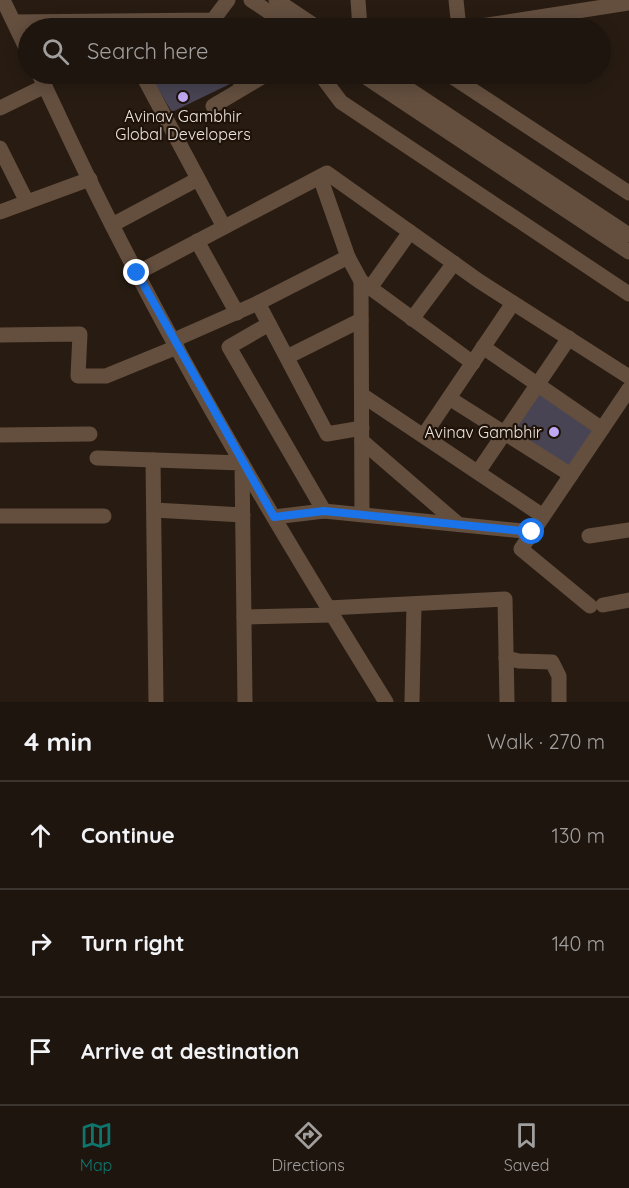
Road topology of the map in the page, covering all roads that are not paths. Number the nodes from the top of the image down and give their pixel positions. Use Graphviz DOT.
graph roads {
  1 [pos="3,0"];
  2 [pos="228,0"];
  3 [pos="250,0"];
  4 [pos="276,0"];
  5 [pos="358,0"];
  6 [pos="456,0"];
  7 [pos="629,3"];
  8 [pos="218,18"];
  9 [pos="278,18"];
  10 [pos="303,18"];
  11 [pos="359,18"];
  12 [pos="458,18"];
  13 [pos="532,18"];
  14 [pos="14,22"];
  15 [pos="18,22"];
  16 [pos="18,31"];
  17 [pos="36,84"];
  18 [pos="44,84"];
  19 [pos="147,84"];
  20 [pos="237,84"];
  21 [pos="327,84"];
  22 [pos="376,84"];
  23 [pos="401,84"];
  24 [pos="463,84"];
  25 [pos="213,106"];
  26 [pos="0,108"];
  27 [pos="0,148"];
  28 [pos="320,177"];
  29 [pos="198,179"];
  30 [pos="90,180"];
  31 [pos="629,193"];
  32 [pos="27,202"];
  33 [pos="0,212"];
  34 [pos="112,225"];
  35 [pos="224,227"];
  36 [pos="410,232"];
  37 [pos="629,235"];
  38 [pos="197,241"];
  39 [pos="629,252"];
  40 [pos="348,258"];
  41 [pos="454,263"];
  42 [pos="137,273"];
  43 [pos="366,284"];
  44 [pos="629,294"];
  45 [pos="258,303"];
  46 [pos="513,303"];
  47 [pos="237,312"];
  48 [pos="412,319"];
  49 [pos="361,320"];
  50 [pos="269,324"];
  51 [pos="0,335"];
  52 [pos="569,338"];
  53 [pos="176,343"];
  54 [pos="483,347"];
  55 [pos="287,357"];
  56 [pos="472,363"];
  57 [pos="629,376"];
  58 [pos="537,385"];
  59 [pos="629,389"];
  60 [pos="362,395"];
  61 [pos="449,398"];
  62 [pos="602,429"];
  63 [pos="505,433"];
  64 [pos="90,434"];
  65 [pos="362,434"];
  66 [pos="0,435"];
  67 [pos="424,435"];
  68 [pos="98,458"];
  69 [pos="153,460"];
  70 [pos="242,463"];
  71 [pos="478,472"];
  72 [pos="571,475"];
  73 [pos="154,510"];
  74 [pos="324,511"];
  75 [pos="362,514"];
  76 [pos="243,515"];
  77 [pos="0,516"];
  78 [pos="105,516"];
  79 [pos="543,516"];
  80 [pos="274,517"];
  81 [pos="458,524"];
  82 [pos="629,530"];
  83 [pos="532,532"];
  84 [pos="589,536"];
  85 [pos="629,600"];
  86 [pos="414,604"];
  87 [pos="330,611"];
  88 [pos="244,617"];
  89 [pos="506,658"];
  90 [pos="156,702"];
  91 [pos="245,702"];
  92 [pos="386,702"];
  93 [pos="412,702"];
  94 [pos="507,702"];
  95 [pos="559,702"];
  1 -- 14 [label="street"];
  2 -- 8 [label="street"];
  3 -- 9 [label="street"];
  4 -- 10 [label="street"];
  5 -- 11 [label="street"];
  6 -- 12 [label="street"];
  7 -- 13 [label="street"];
  14 -- 15 [label="street"];
  14 -- 16 [label="street"];
  17 -- 26 [label="street"];
  18 -- 30 [label="street"];
  19 -- 29 [label="street"];
  20 -- 25 [label="street"];
  21 -- 44 [label="street"];
  22 -- 39 [label="street"];
  23 -- 37 [label="street"];
  24 -- 31 [label="street"];
  27 -- 32 [label="street"];
  28 -- 35 [label="street"];
  28 -- 36 [label="street"];
  28 -- 40 [label="street"];
  29 -- 34 [label="street"];
  29 -- 35 [label="street"];
  30 -- 32 [label="street"];
  30 -- 34 [label="street"];
  32 -- 33 [label="street"];
  34 -- 42 [label="street"];
  35 -- 38 [label="street"];
  36 -- 41 [label="street"];
  36 -- 43 [label="street"];
  38 -- 42 [label="street"];
  38 -- 47 [label="street"];
  40 -- 43 [label="street"];
  40 -- 45 [label="street"];
  41 -- 46 [label="street"];
  41 -- 48 [label="street"];
  42 -- 53 [label="street"];
  43 -- 48 [label="street"];
  43 -- 49 [label="street"];
  45 -- 47 [label="street"];
  45 -- 50 [label="street"];
  46 -- 52 [label="street"];
  46 -- 54 [label="street"];
  47 -- 53 [label="street"];
  48 -- 56 [label="street"];
  49 -- 55 [label="street"];
  49 -- 60 [label="street"];
  50 -- 55 [label="street"];
  50 -- 74 [label="street"];
  51 -- 53 [label="street"];
  52 -- 57 [label="street"];
  52 -- 58 [label="street"];
  53 -- 70 [label="street"];
  54 -- 56 [label="street"];
  54 -- 58 [label="street"];
  55 -- 65 [label="street"];
  56 -- 61 [label="street"];
  58 -- 62 [label="street"];
  58 -- 63 [label="street"];
  59 -- 62 [label="street"];
  60 -- 65 [label="street"];
  60 -- 67 [label="street"];
  61 -- 63 [label="street"];
  61 -- 67 [label="street"];
  62 -- 72 [label="street"];
  63 -- 71 [label="street"];
  63 -- 72 [label="street"];
  64 -- 66 [label="street"];
  65 -- 75 [label="street"];
  65 -- 81 [label="street"];
  67 -- 71 [label="street"];
  68 -- 69 [label="street"];
  69 -- 70 [label="street"];
  69 -- 73 [label="street"];
  70 -- 76 [label="street"];
  70 -- 80 [label="street"];
  71 -- 79 [label="street"];
  72 -- 79 [label="street"];
  73 -- 76 [label="street"];
  73 -- 90 [label="street"];
  74 -- 75 [label="street"];
  74 -- 80 [label="street"];
  75 -- 81 [label="street"];
  76 -- 88 [label="street"];
  77 -- 78 [label="street"];
  79 -- 83 [label="street"];
  80 -- 87 [label="street"];
  81 -- 83 [label="street"];
  82 -- 84 [label="street"];
  83 -- 85 [label="street"];
  86 -- 87 [label="street"];
  86 -- 89 [label="street"];
  86 -- 93 [label="street"];
  87 -- 88 [label="street"];
  87 -- 92 [label="street"];
  88 -- 91 [label="street"];
  89 -- 94 [label="street"];
  89 -- 95 [label="street"];
}
